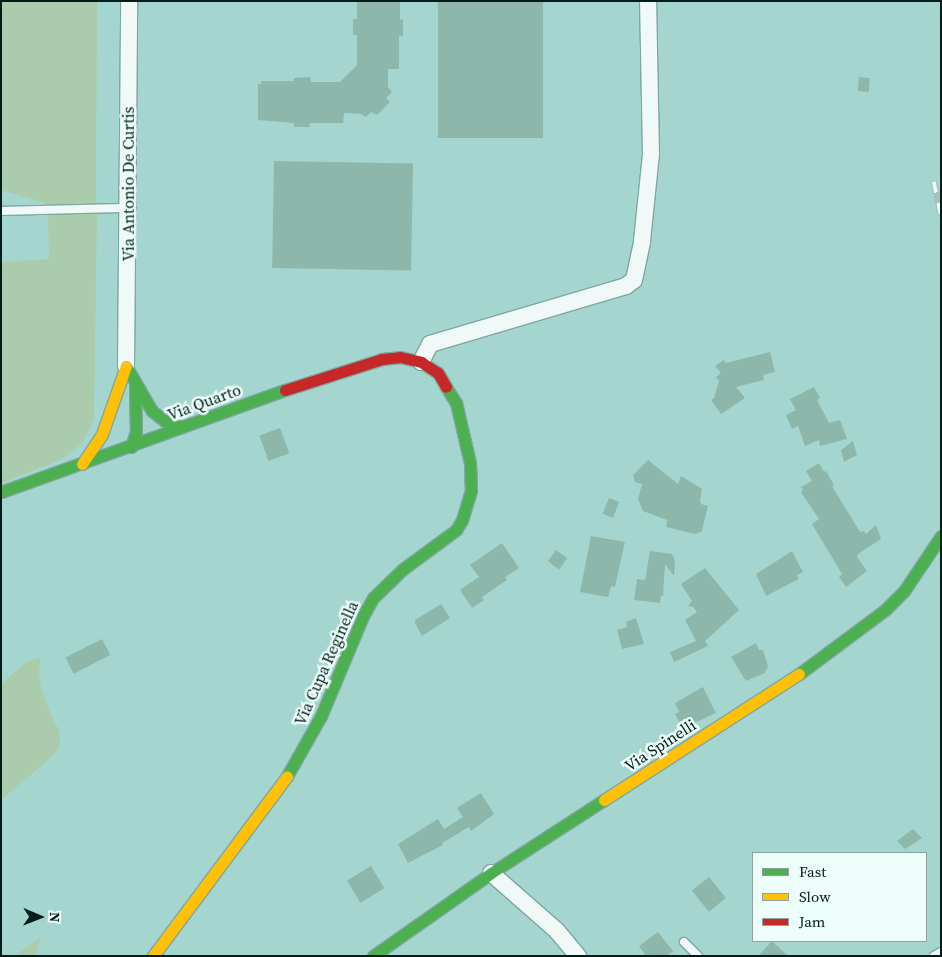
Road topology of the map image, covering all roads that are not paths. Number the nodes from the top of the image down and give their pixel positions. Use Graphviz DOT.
graph roads {
  1 [pos="129,1"];
  2 [pos="648,1"];
  3 [pos="127,208"];
  4 [pos="6,213"];
  5 [pos="421,362"];
  6 [pos="126,366"];
  7 [pos="118,384"];
  8 [pos="135,384"];
  9 [pos="118,420"];
  10 [pos="182,427"];
  11 [pos="123,435"];
  12 [pos="131,446"];
  13 [pos="82,464"];
  14 [pos="1,492"];
  15 [pos="941,536"];
  16 [pos="491,873"];
  17 [pos="684,942"];
  18 [pos="941,952"];
  19 [pos="153,956"];
  20 [pos="373,956"];
  21 [pos="578,956"];
  22 [pos="698,956"];
  23 [pos="934,956"];
  1 -- 3 [label="street, Via Antonio De Curtis"];
  2 -- 5 [label="street"];
  3 -- 4 [label="lane"];
  3 -- 6 [label="street, Via Antonio De Curtis"];
  5 -- 10 [label="street, Via Quarto"];
  5 -- 19 [label="street, Via Cupa Reginella"];
  6 -- 7 [label="street"];
  6 -- 8 [label="street"];
  7 -- 9 [label="street"];
  7 -- 13 [label="street"];
  8 -- 10 [label="street"];
  8 -- 12 [label="street"];
  10 -- 12 [label="street, Via Quarto"];
  11 -- 12 [label="street"];
  12 -- 13 [label="street, Via Quarto"];
  13 -- 14 [label="street, Via Quarto"];
  15 -- 16 [label="street, Via Spinelli"];
  16 -- 20 [label="street, Via Spinelli"];
  16 -- 21 [label="street"];
  17 -- 22 [label="lane"];
  18 -- 23 [label="lane"];
}
